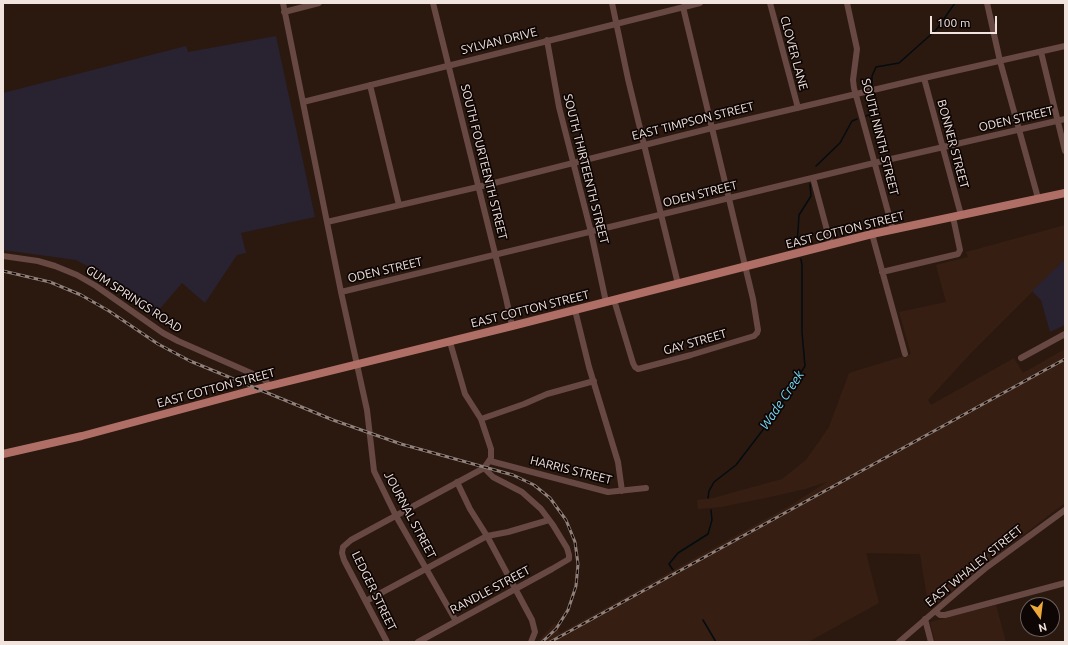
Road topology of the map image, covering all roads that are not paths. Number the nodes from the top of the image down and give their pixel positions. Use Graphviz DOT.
graph roads {
  1 [pos="282,3"];
  2 [pos="319,3"];
  3 [pos="433,3"];
  4 [pos="612,3"];
  5 [pos="700,3"];
  6 [pos="770,3"];
  7 [pos="847,3"];
  8 [pos="987,3"];
  9 [pos="682,7"];
  10 [pos="284,12"];
  11 [pos="617,23"];
  12 [pos="547,40"];
  13 [pos="1065,46"];
  14 [pos="1041,52"];
  15 [pos="1000,61"];
  16 [pos="449,65"];
  17 [pos="924,78"];
  18 [pos="370,85"];
  19 [pos="855,94"];
  20 [pos="304,102"];
  21 [pos="798,108"];
  22 [pos="1065,119"];
  23 [pos="1057,121"];
  24 [pos="712,128"];
  25 [pos="1019,130"];
  26 [pos="644,145"];
  27 [pos="943,147"];
  28 [pos="1065,150"];
  29 [pos="572,162"];
  30 [pos="874,163"];
  31 [pos="813,178"];
  32 [pos="478,187"];
  33 [pos="1065,193"];
  34 [pos="729,198"];
  35 [pos="1038,198"];
  36 [pos="399,206"];
  37 [pos="661,215"];
  38 [pos="957,216"];
  39 [pos="327,222"];
  40 [pos="893,230"];
  41 [pos="591,232"];
  42 [pos="872,234"];
  43 [pos="831,245"];
  44 [pos="495,255"];
  45 [pos="3,256"];
  46 [pos="744,267"];
  47 [pos="882,272"];
  48 [pos="678,284"];
  49 [pos="341,292"];
  50 [pos="610,301"];
  51 [pos="575,310"];
  52 [pos="512,326"];
  53 [pos="1065,334"];
  54 [pos="450,342"];
  55 [pos="905,354"];
  56 [pos="1021,358"];
  57 [pos="356,364"];
  58 [pos="636,368"];
  59 [pos="594,381"];
  60 [pos="269,386"];
  61 [pos="482,419"];
  62 [pos="3,454"];
  63 [pos="490,460"];
  64 [pos="484,468"];
  65 [pos="457,482"];
  66 [pos="646,488"];
  67 [pos="622,491"];
  68 [pos="1065,510"];
  69 [pos="396,516"];
  70 [pos="549,520"];
  71 [pos="487,536"];
  72 [pos="426,569"];
  73 [pos="1065,582"];
  74 [pos="515,590"];
  75 [pos="366,602"];
  76 [pos="934,611"];
  77 [pos="925,619"];
  78 [pos="456,622"];
  79 [pos="387,642"];
  80 [pos="418,642"];
  81 [pos="530,642"];
  82 [pos="899,642"];
  83 [pos="931,642"];
  1 -- 10 [label="street, JOURNAL STREET"];
  2 -- 10 [label="street"];
  3 -- 16 [label="street, SOUTH FOURTEENTH STREET"];
  4 -- 11 [label="street"];
  5 -- 9 [label="street, SYLVAN DRIVE"];
  6 -- 21 [label="street, CLOVER LANE"];
  7 -- 19 [label="street, SOUTH NINTH STREET"];
  8 -- 15 [label="street"];
  9 -- 11 [label="street, SYLVAN DRIVE"];
  9 -- 24 [label="street"];
  10 -- 20 [label="street, JOURNAL STREET"];
  11 -- 12 [label="street, SYLVAN DRIVE"];
  11 -- 26 [label="street"];
  12 -- 16 [label="street, SYLVAN DRIVE"];
  12 -- 29 [label="street, SOUTH THIRTEENTH STREET"];
  13 -- 14 [label="street, EAST TIMPSON STREET"];
  14 -- 15 [label="street, EAST TIMPSON STREET"];
  14 -- 23 [label="street"];
  15 -- 17 [label="street, EAST TIMPSON STREET"];
  15 -- 25 [label="street"];
  16 -- 18 [label="street, SYLVAN DRIVE"];
  16 -- 32 [label="street, SOUTH FOURTEENTH STREET"];
  17 -- 19 [label="street, EAST TIMPSON STREET"];
  17 -- 27 [label="street, BONNER STREET"];
  18 -- 20 [label="street, SYLVAN DRIVE"];
  18 -- 36 [label="street"];
  19 -- 21 [label="street, EAST TIMPSON STREET"];
  19 -- 30 [label="street, SOUTH NINTH STREET"];
  20 -- 39 [label="street, JOURNAL STREET"];
  21 -- 24 [label="street, EAST TIMPSON STREET"];
  22 -- 23 [label="street, ODEN STREET"];
  23 -- 25 [label="street, ODEN STREET"];
  23 -- 28 [label="street"];
  24 -- 26 [label="street, EAST TIMPSON STREET"];
  24 -- 34 [label="street"];
  25 -- 27 [label="street, ODEN STREET"];
  25 -- 35 [label="street"];
  26 -- 29 [label="street, EAST TIMPSON STREET"];
  26 -- 37 [label="street"];
  27 -- 30 [label="street, ODEN STREET"];
  27 -- 38 [label="street, BONNER STREET"];
  29 -- 32 [label="street, EAST TIMPSON STREET"];
  29 -- 41 [label="street, SOUTH THIRTEENTH STREET"];
  30 -- 31 [label="street, ODEN STREET"];
  30 -- 40 [label="street, SOUTH NINTH STREET"];
  31 -- 34 [label="street, ODEN STREET"];
  31 -- 43 [label="street"];
  32 -- 36 [label="street, EAST TIMPSON STREET"];
  32 -- 44 [label="street, SOUTH FOURTEENTH STREET"];
  33 -- 35 [label="main road, EAST COTTON STREET"];
  34 -- 37 [label="street, ODEN STREET"];
  34 -- 46 [label="street"];
  35 -- 38 [label="main road, EAST COTTON STREET"];
  36 -- 39 [label="street, EAST TIMPSON STREET"];
  37 -- 41 [label="street, ODEN STREET"];
  37 -- 48 [label="street"];
  38 -- 40 [label="main road, EAST COTTON STREET"];
  38 -- 47 [label="street, BONNER STREET"];
  39 -- 49 [label="street, JOURNAL STREET"];
  40 -- 42 [label="main road, EAST COTTON STREET"];
  41 -- 44 [label="street, ODEN STREET"];
  41 -- 50 [label="street, SOUTH THIRTEENTH STREET"];
  42 -- 43 [label="main road, EAST COTTON STREET"];
  42 -- 47 [label="street"];
  43 -- 46 [label="main road, EAST COTTON STREET"];
  44 -- 49 [label="street, ODEN STREET"];
  44 -- 52 [label="street, SOUTH FOURTEENTH STREET"];
  45 -- 60 [label="street, GUM SPRINGS ROAD"];
  46 -- 48 [label="main road, EAST COTTON STREET"];
  46 -- 58 [label="street, GAY STREET"];
  47 -- 55 [label="street"];
  48 -- 50 [label="main road, EAST COTTON STREET"];
  49 -- 57 [label="street, JOURNAL STREET"];
  50 -- 51 [label="main road, EAST COTTON STREET"];
  50 -- 58 [label="street, SOUTH THIRTEENTH STREET"];
  51 -- 52 [label="main road, EAST COTTON STREET"];
  51 -- 59 [label="street"];
  52 -- 54 [label="main road, EAST COTTON STREET"];
  53 -- 56 [label="street"];
  54 -- 57 [label="main road, EAST COTTON STREET"];
  54 -- 61 [label="street"];
  57 -- 60 [label="main road, EAST COTTON STREET"];
  57 -- 69 [label="street, JOURNAL STREET"];
  59 -- 61 [label="street"];
  59 -- 67 [label="street"];
  60 -- 62 [label="main road, EAST COTTON STREET"];
  61 -- 63 [label="street"];
  63 -- 64 [label="street"];
  63 -- 67 [label="street, HARRIS STREET"];
  64 -- 65 [label="street"];
  64 -- 70 [label="street"];
  65 -- 69 [label="street"];
  65 -- 71 [label="street"];
  66 -- 67 [label="street, HARRIS STREET"];
  68 -- 76 [label="street, EAST WHALEY STREET"];
  69 -- 72 [label="street, JOURNAL STREET"];
  69 -- 75 [label="street, LEDGER STREET"];
  70 -- 71 [label="street"];
  70 -- 74 [label="street, RANDLE STREET"];
  71 -- 72 [label="street"];
  71 -- 74 [label="street"];
  72 -- 75 [label="street"];
  72 -- 78 [label="street, JOURNAL STREET"];
  73 -- 76 [label="street"];
  74 -- 78 [label="street, RANDLE STREET"];
  74 -- 81 [label="street"];
  75 -- 79 [label="street, LEDGER STREET"];
  76 -- 77 [label="street, EAST WHALEY STREET"];
  77 -- 82 [label="street, EAST WHALEY STREET"];
  77 -- 83 [label="street"];
  78 -- 80 [label="street, RANDLE STREET"];
}
